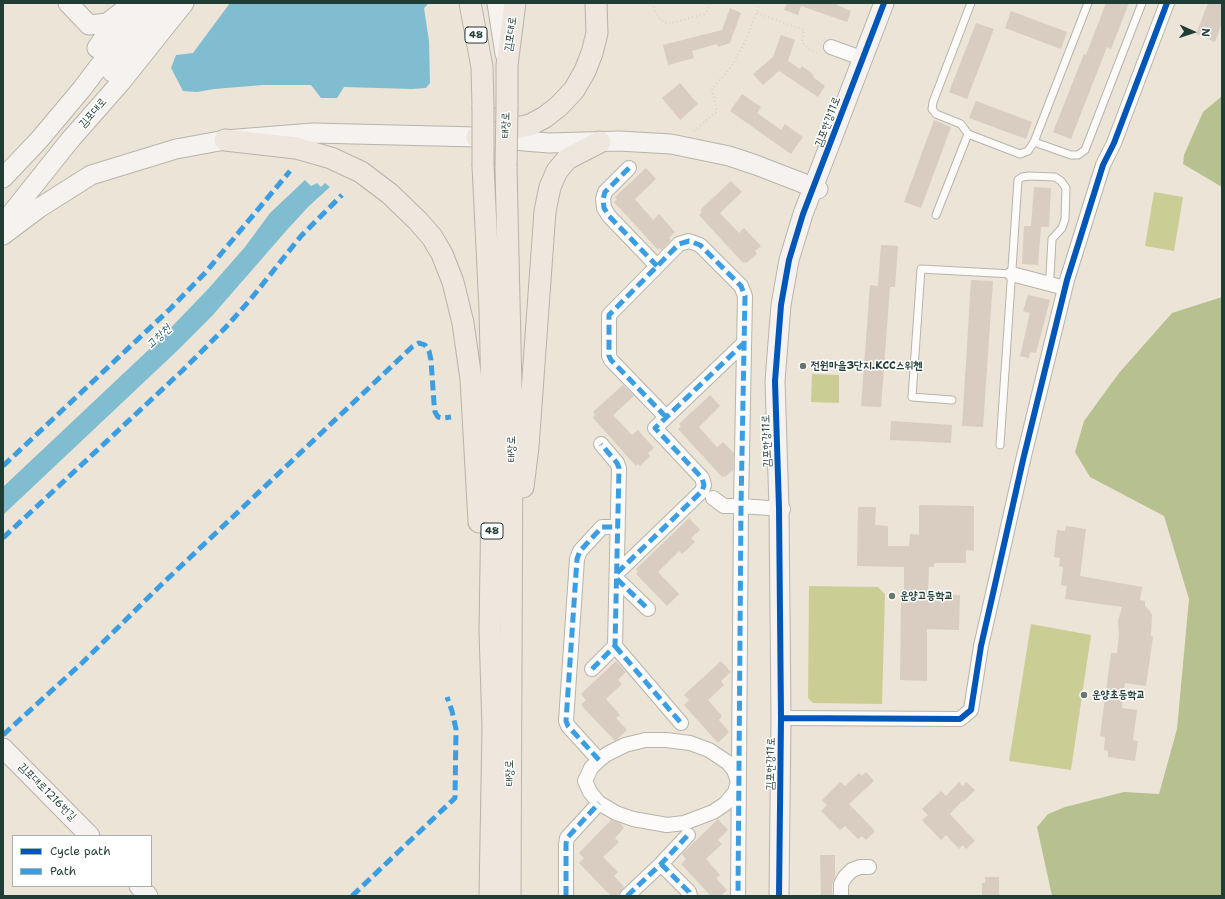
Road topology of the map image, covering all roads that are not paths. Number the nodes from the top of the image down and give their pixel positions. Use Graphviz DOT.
graph roads {
  1 [pos="68,3"];
  2 [pos="147,3"];
  3 [pos="166,3"];
  4 [pos="184,3"];
  5 [pos="470,3"];
  6 [pos="479,3"];
  7 [pos="497,3"];
  8 [pos="515,3"];
  9 [pos="596,3"];
  10 [pos="884,3"];
  11 [pos="888,3"];
  12 [pos="970,3"];
  13 [pos="1088,3"];
  14 [pos="1142,3"];
  15 [pos="1167,3"];
  16 [pos="125,7"];
  17 [pos="89,25"];
  18 [pos="826,50"];
  19 [pos="864,59"];
  20 [pos="88,61"];
  21 [pos="507,65"];
  22 [pos="482,67"];
  23 [pos="968,134"];
  24 [pos="477,137"];
  25 [pos="225,140"];
  26 [pos="600,142"];
  27 [pos="1034,142"];
  28 [pos="629,168"];
  29 [pos="3,178"];
  30 [pos="816,188"];
  31 [pos="3,207"];
  32 [pos="936,215"];
  33 [pos="3,224"];
  34 [pos="3,235"];
  35 [pos="657,266"];
  36 [pos="1012,274"];
  37 [pos="1048,283"];
  38 [pos="1065,288"];
  39 [pos="744,343"];
  40 [pos="952,400"];
  41 [pos="666,417"];
  42 [pos="601,444"];
  43 [pos="1000,445"];
  44 [pos="713,498"];
  45 [pos="741,506"];
  46 [pos="781,508"];
  47 [pos="618,527"];
  48 [pos="617,576"];
  49 [pos="511,599"];
  50 [pos="648,609"];
  51 [pos="490,631"];
  52 [pos="615,646"];
  53 [pos="592,669"];
  54 [pos="783,718"];
  55 [pos="681,723"];
  56 [pos="3,748"];
  57 [pos="599,760"];
  58 [pos="738,782"];
  59 [pos="599,803"];
  60 [pos="89,835"];
  61 [pos="688,835"];
  62 [pos="661,864"];
  63 [pos="869,867"];
  64 [pos="140,887"];
  65 [pos="148,896"];
  66 [pos="490,896"];
  67 [pos="510,896"];
  68 [pos="566,896"];
  69 [pos="627,896"];
  70 [pos="690,896"];
  71 [pos="738,896"];
  72 [pos="779,896"];
  73 [pos="784,896"];
  74 [pos="841,896"];
  1 -- 17 [label="street"];
  2 -- 29 [label="street"];
  3 -- 31 [label="street, 김포대로"];
  4 -- 33 [label="street, 김포대로"];
  5 -- 22 [label="main road, 48"];
  6 -- 22 [label="street, 태장로"];
  7 -- 21 [label="street, 태장로"];
  8 -- 21 [label="main road, 김포대로 / 48"];
  9 -- 24 [label="main road"];
  10 -- 19 [label="street, 김포한강11로"];
  11 -- 30 [label="street, 김포한강11로"];
  12 -- 23 [label="lane"];
  13 -- 27 [label="lane"];
  14 -- 27 [label="lane"];
  15 -- 38 [label="street"];
  16 -- 17 [label="street"];
  16 -- 20 [label="street"];
  17 -- 20 [label="street"];
  18 -- 19 [label="street"];
  19 -- 30 [label="street, 김포한강11로"];
  20 -- 29 [label="street"];
  21 -- 49 [label="main road, 태장로 / 48, bridge"];
  22 -- 51 [label="main road, 태장로 / 48, bridge"];
  23 -- 27 [label="lane"];
  23 -- 32 [label="lane"];
  24 -- 25 [label="street"];
  24 -- 26 [label="street"];
  25 -- 34 [label="street"];
  25 -- 51 [label="main road"];
  26 -- 30 [label="street"];
  26 -- 49 [label="main road"];
  28 -- 35 [label="street"];
  30 -- 46 [label="street, 김포한강11로"];
  35 -- 39 [label="street"];
  35 -- 41 [label="street"];
  36 -- 37 [label="street"];
  36 -- 37 [label="lane"];
  36 -- 40 [label="lane"];
  36 -- 43 [label="lane"];
  37 -- 38 [label="street"];
  38 -- 54 [label="street"];
  39 -- 41 [label="street"];
  39 -- 45 [label="street"];
  41 -- 48 [label="street"];
  42 -- 47 [label="street"];
  44 -- 45 [label="street"];
  45 -- 46 [label="street"];
  45 -- 58 [label="street"];
  46 -- 54 [label="street, 김포한강11로"];
  47 -- 48 [label="street"];
  47 -- 57 [label="street"];
  48 -- 50 [label="street"];
  48 -- 52 [label="street"];
  49 -- 67 [label="main road, 태장로 / 48"];
  51 -- 66 [label="main road, 태장로 / 48"];
  52 -- 53 [label="street"];
  52 -- 55 [label="street"];
  54 -- 72 [label="street, 김포한강11로"];
  54 -- 73 [label="street, 김포한강11로"];
  56 -- 60 [label="street, 김포대로1216번길"];
  57 -- 58 [label="street"];
  57 -- 59 [label="street"];
  58 -- 59 [label="street"];
  58 -- 71 [label="street"];
  59 -- 68 [label="street"];
  61 -- 62 [label="street"];
  62 -- 69 [label="street"];
  62 -- 70 [label="street"];
  63 -- 74 [label="street"];
  64 -- 65 [label="street"];
}
